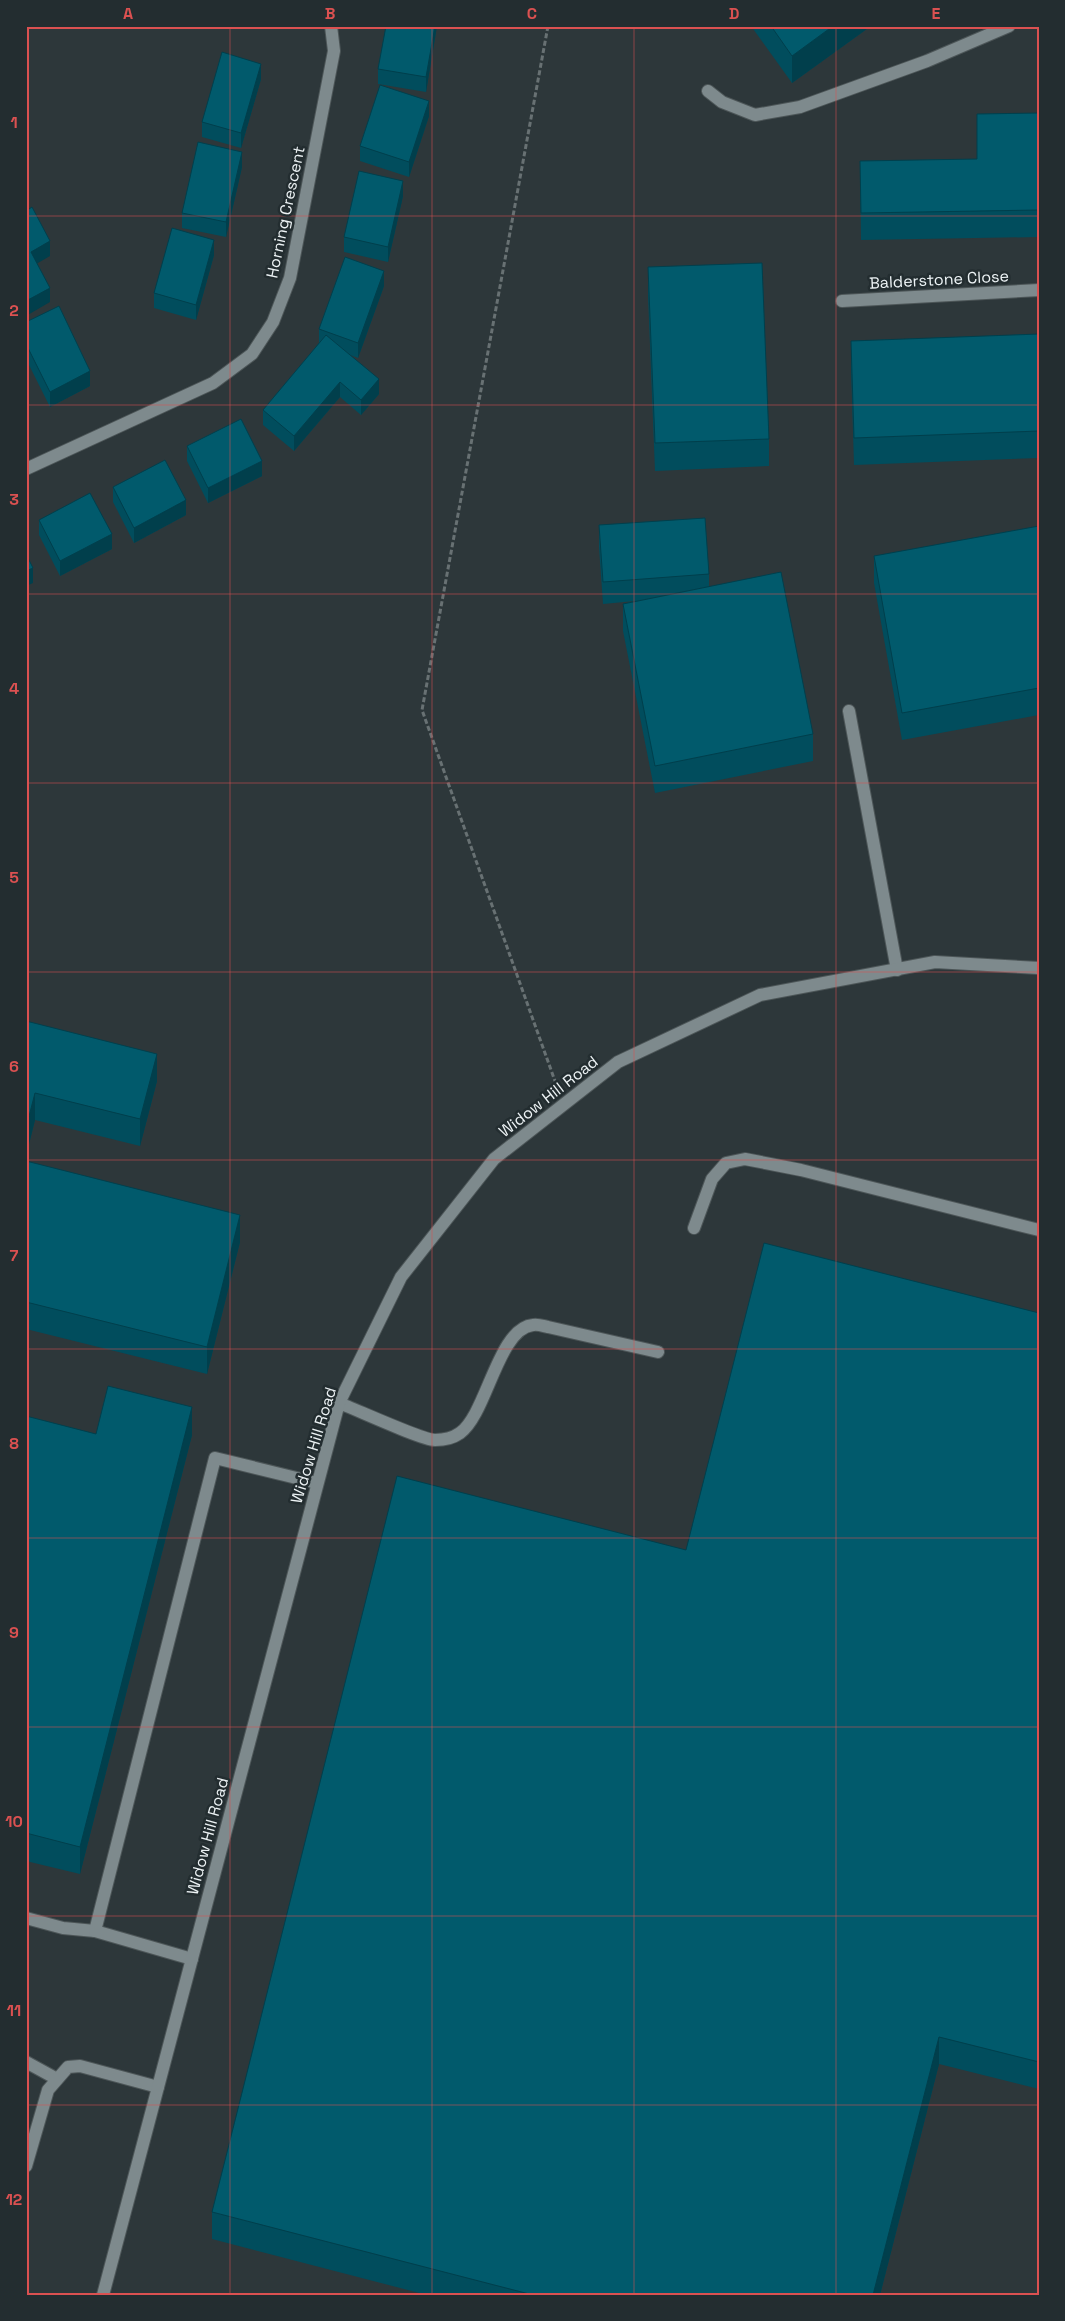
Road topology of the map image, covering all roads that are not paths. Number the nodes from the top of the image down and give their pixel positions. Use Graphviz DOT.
graph roads {
  1 [pos="330,26"];
  2 [pos="1009,26"];
  3 [pos="982,31"];
  4 [pos="708,91"];
  5 [pos="1039,290"];
  6 [pos="842,301"];
  7 [pos="26,469"];
  8 [pos="849,711"];
  9 [pos="1039,968"];
  10 [pos="897,970"];
  11 [pos="694,1228"];
  12 [pos="1039,1230"];
  13 [pos="658,1352"];
  14 [pos="339,1403"];
  15 [pos="317,1483"];
  16 [pos="26,1918"];
  17 [pos="95,1931"];
  18 [pos="192,1959"];
  19 [pos="26,2062"];
  20 [pos="57,2079"];
  21 [pos="158,2088"];
  22 [pos="26,2166"];
  23 [pos="103,2295"];
  1 -- 7 [label="street, Horning Crescent"];
  2 -- 3 [label="street"];
  3 -- 4 [label="street"];
  5 -- 6 [label="street, Balderstone Close"];
  8 -- 10 [label="street"];
  9 -- 10 [label="street, Widow Hill Road"];
  10 -- 14 [label="street, Widow Hill Road"];
  11 -- 12 [label="street"];
  13 -- 14 [label="street"];
  14 -- 15 [label="street, Widow Hill Road"];
  15 -- 17 [label="street"];
  15 -- 18 [label="street, Widow Hill Road"];
  16 -- 17 [label="street"];
  17 -- 18 [label="street"];
  18 -- 21 [label="street, Widow Hill Road"];
  19 -- 20 [label="street"];
  20 -- 21 [label="street"];
  20 -- 22 [label="street"];
  21 -- 23 [label="street, Widow Hill Road"];
}
